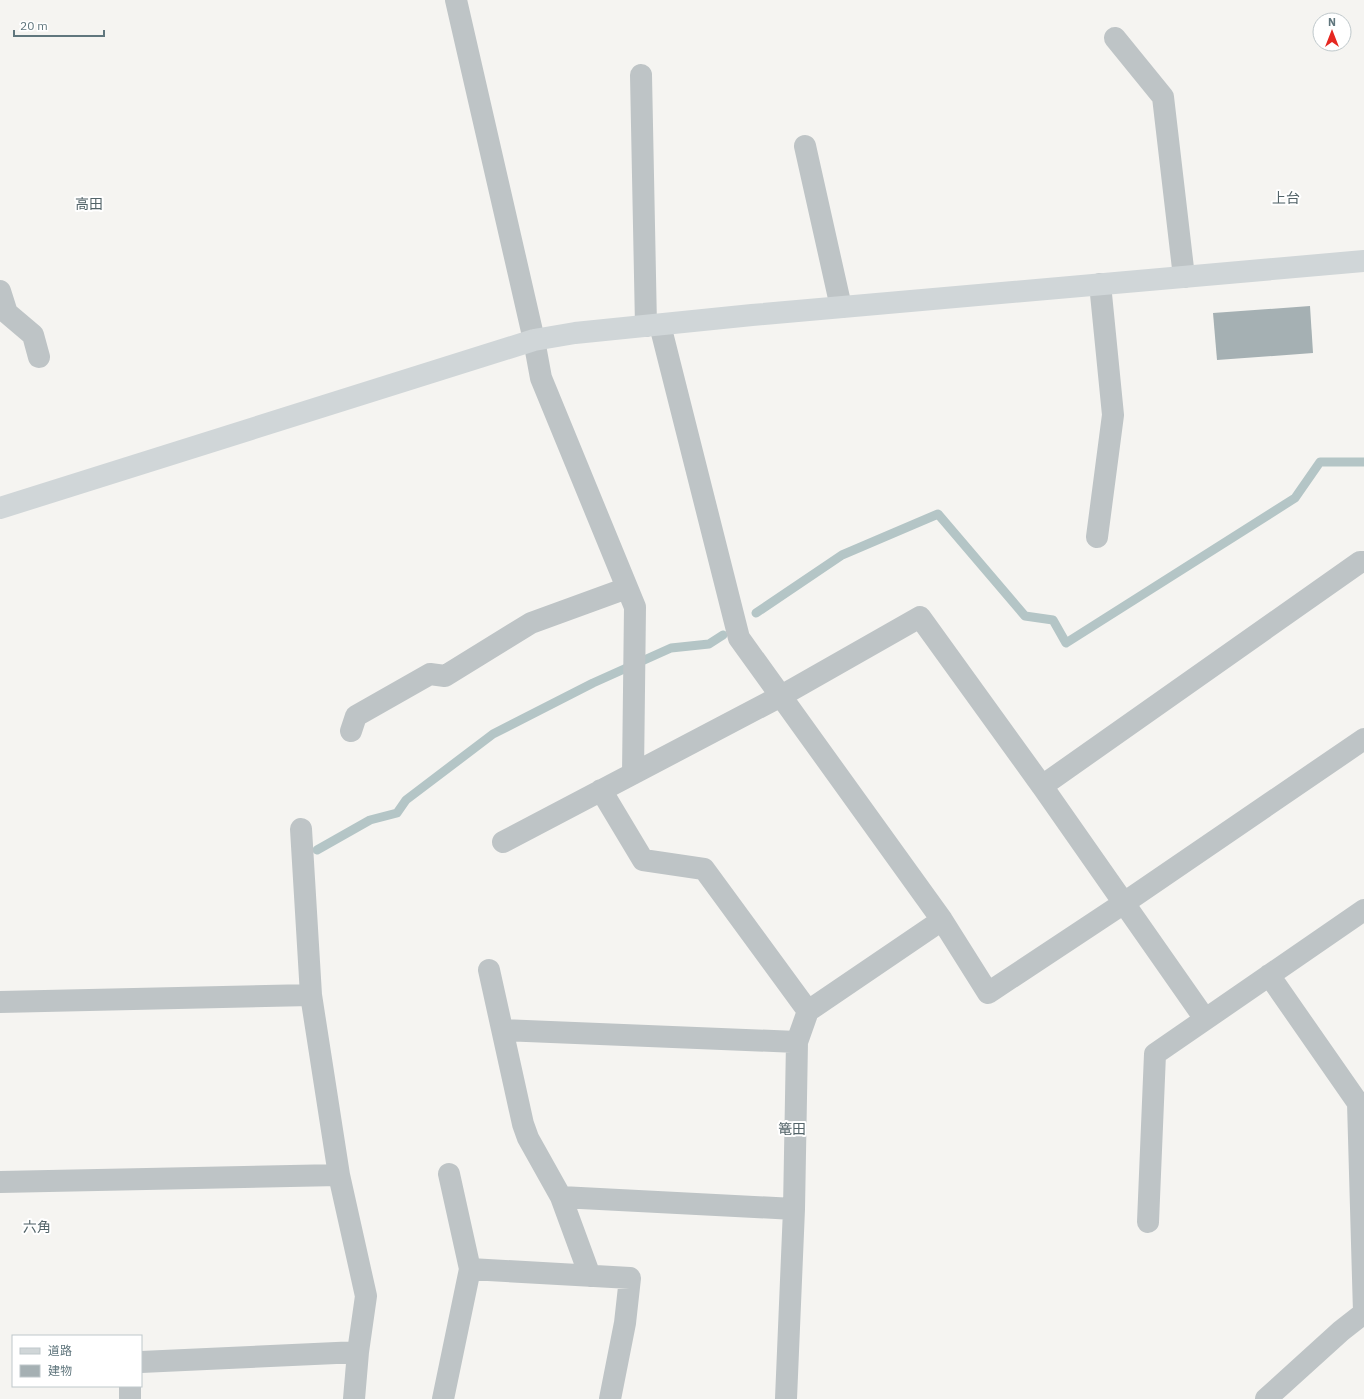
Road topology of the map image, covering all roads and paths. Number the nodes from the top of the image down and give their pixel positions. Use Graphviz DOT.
graph roads {
  1 [pos="456,0"];
  2 [pos="1115,38"];
  3 [pos="641,75"];
  4 [pos="805,146"];
  5 [pos="1364,261"];
  6 [pos="1184,277"];
  7 [pos="1100,284"];
  8 [pos="0,291"];
  9 [pos="841,307"];
  10 [pos="4,316"];
  11 [pos="653,326"];
  12 [pos="534,340"];
  13 [pos="39,357"];
  14 [pos="0,508"];
  15 [pos="1097,537"];
  16 [pos="1364,562"];
  17 [pos="627,588"];
  18 [pos="781,696"];
  19 [pos="351,731"];
  20 [pos="1364,739"];
  21 [pos="633,774"];
  22 [pos="1042,786"];
  23 [pos="601,790"];
  24 [pos="301,829"];
  25 [pos="503,842"];
  26 [pos="1124,903"];
  27 [pos="1364,910"];
  28 [pos="942,920"];
  29 [pos="489,970"];
  30 [pos="1270,975"];
  31 [pos="311,994"];
  32 [pos="0,1002"];
  33 [pos="808,1011"];
  34 [pos="1205,1019"];
  35 [pos="503,1030"];
  36 [pos="797,1042"];
  37 [pos="449,1174"];
  38 [pos="339,1175"];
  39 [pos="0,1182"];
  40 [pos="561,1197"];
  41 [pos="794,1209"];
  42 [pos="1148,1222"];
  43 [pos="470,1269"];
  44 [pos="590,1276"];
  45 [pos="1364,1313"];
  46 [pos="1341,1331"];
  47 [pos="1364,1335"];
  48 [pos="358,1352"];
  49 [pos="142,1362"];
  50 [pos="130,1387"];
  51 [pos="130,1399"];
  52 [pos="354,1399"];
  53 [pos="443,1399"];
  54 [pos="610,1399"];
  55 [pos="786,1399"];
  56 [pos="1266,1399"];
  1 -- 12 [label="street"];
  2 -- 6 [label="street"];
  3 -- 11 [label="street"];
  4 -- 9 [label="street"];
  5 -- 6 [label="street"];
  6 -- 7 [label="street"];
  7 -- 9 [label="street"];
  7 -- 15 [label="street"];
  8 -- 10 [label="street"];
  9 -- 11 [label="street"];
  10 -- 13 [label="street"];
  11 -- 12 [label="street"];
  11 -- 18 [label="street"];
  12 -- 14 [label="street"];
  12 -- 17 [label="street"];
  16 -- 22 [label="street"];
  17 -- 19 [label="street"];
  17 -- 21 [label="street"];
  18 -- 21 [label="street"];
  18 -- 22 [label="street"];
  18 -- 28 [label="street"];
  20 -- 26 [label="street"];
  21 -- 23 [label="street"];
  22 -- 26 [label="street"];
  23 -- 25 [label="street"];
  23 -- 33 [label="street"];
  24 -- 31 [label="street"];
  26 -- 28 [label="street"];
  26 -- 34 [label="street"];
  27 -- 30 [label="street"];
  28 -- 33 [label="street"];
  29 -- 35 [label="street"];
  30 -- 34 [label="street"];
  30 -- 45 [label="street"];
  31 -- 32 [label="street"];
  31 -- 38 [label="street"];
  33 -- 36 [label="street"];
  34 -- 42 [label="street"];
  35 -- 36 [label="street"];
  35 -- 40 [label="street"];
  36 -- 41 [label="street"];
  37 -- 43 [label="street"];
  38 -- 39 [label="street"];
  38 -- 48 [label="street"];
  40 -- 41 [label="street"];
  40 -- 44 [label="street"];
  41 -- 55 [label="street"];
  43 -- 44 [label="street"];
  43 -- 53 [label="street"];
  44 -- 54 [label="street"];
  45 -- 46 [label="street"];
  46 -- 47 [label="street"];
  46 -- 56 [label="street"];
  48 -- 49 [label="street"];
  48 -- 52 [label="street"];
  50 -- 51 [label="street"];
}
